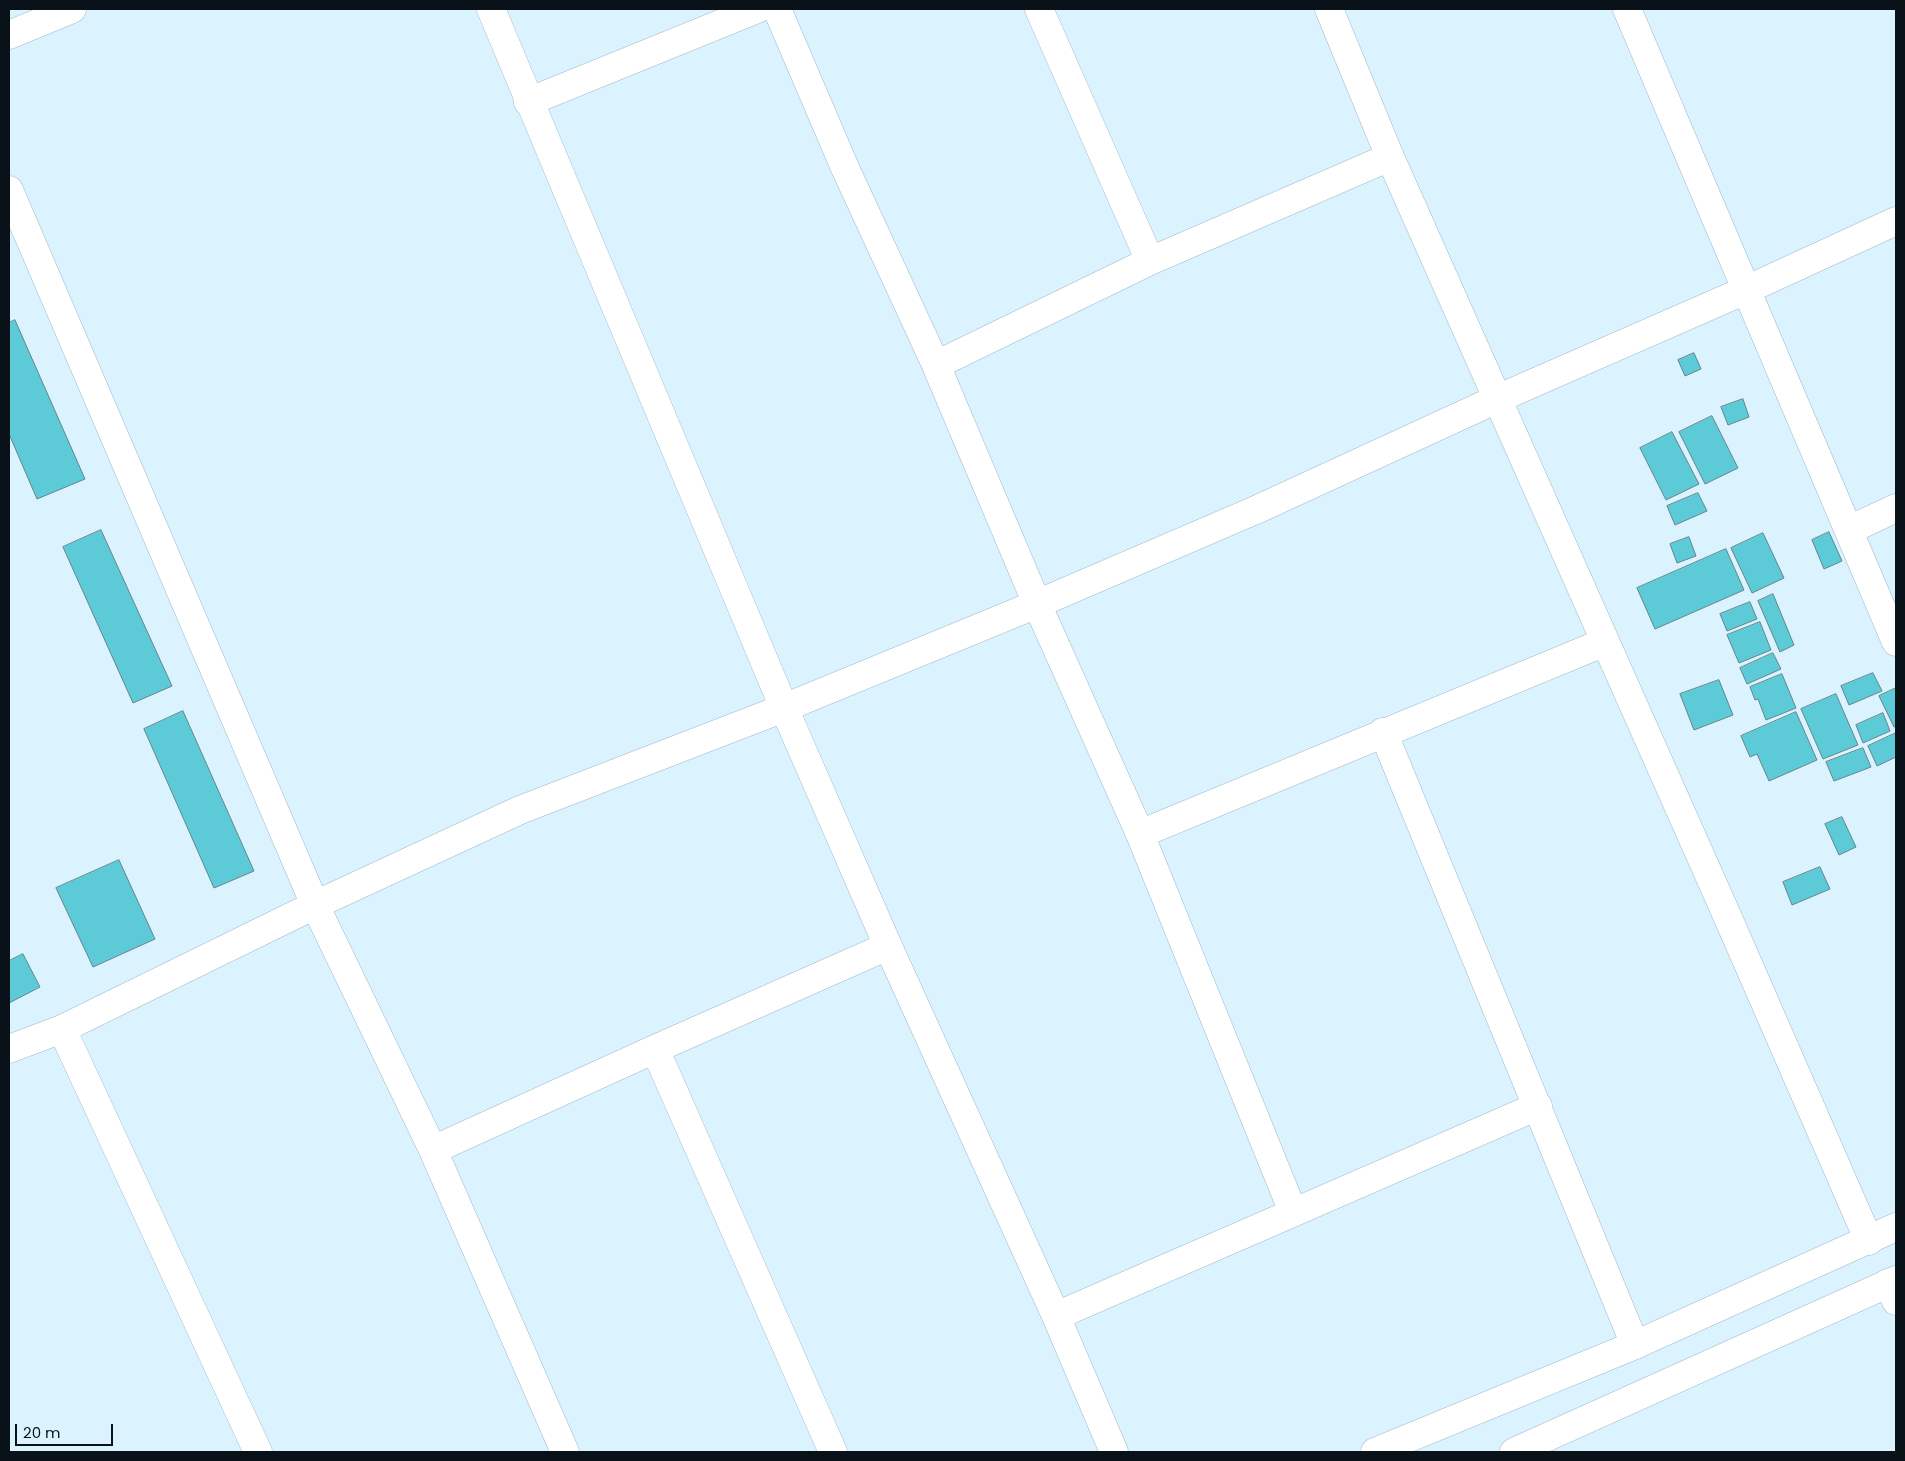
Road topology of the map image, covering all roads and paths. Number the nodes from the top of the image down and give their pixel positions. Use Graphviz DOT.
graph roads {
  1 [pos="72,9"];
  2 [pos="491,9"];
  3 [pos="757,9"];
  4 [pos="776,9"];
  5 [pos="1039,9"];
  6 [pos="1330,9"];
  7 [pos="1627,9"];
  8 [pos="9,35"];
  9 [pos="528,102"];
  10 [pos="1390,157"];
  11 [pos="9,190"];
  12 [pos="1896,221"];
  13 [pos="1150,261"];
  14 [pos="1746,290"];
  15 [pos="936,365"];
  16 [pos="1497,399"];
  17 [pos="1896,508"];
  18 [pos="1849,530"];
  19 [pos="1037,604"];
  20 [pos="1605,642"];
  21 [pos="1896,642"];
  22 [pos="784,708"];
  23 [pos="1383,732"];
  24 [pos="1140,834"];
  25 [pos="315,905"];
  26 [pos="888,946"];
  27 [pos="62,1029"];
  28 [pos="9,1049"];
  29 [pos="655,1049"];
  30 [pos="1538,1106"];
  31 [pos="433,1150"];
  32 [pos="1293,1212"];
  33 [pos="1896,1227"];
  34 [pos="1869,1241"];
  35 [pos="1894,1288"];
  36 [pos="1056,1316"];
  37 [pos="1635,1345"];
  38 [pos="258,1452"];
  39 [pos="565,1452"];
  40 [pos="833,1452"];
  41 [pos="1114,1452"];
  42 [pos="1375,1452"];
  43 [pos="1514,1452"];
  1 -- 8 [label="street"];
  2 -- 9 [label="street"];
  3 -- 9 [label="street"];
  4 -- 15 [label="street"];
  5 -- 13 [label="street"];
  6 -- 10 [label="street"];
  7 -- 14 [label="street"];
  9 -- 22 [label="street"];
  10 -- 13 [label="street"];
  10 -- 16 [label="street"];
  11 -- 25 [label="street"];
  12 -- 14 [label="street"];
  13 -- 15 [label="street"];
  14 -- 16 [label="street"];
  14 -- 18 [label="street"];
  15 -- 19 [label="street"];
  16 -- 19 [label="street"];
  16 -- 20 [label="street"];
  17 -- 18 [label="street"];
  18 -- 21 [label="street"];
  19 -- 22 [label="street"];
  19 -- 24 [label="street"];
  20 -- 23 [label="street"];
  20 -- 34 [label="street"];
  22 -- 25 [label="street"];
  22 -- 26 [label="street"];
  23 -- 24 [label="street"];
  23 -- 30 [label="street"];
  24 -- 32 [label="street"];
  25 -- 27 [label="street"];
  25 -- 31 [label="street"];
  26 -- 29 [label="street"];
  26 -- 36 [label="street"];
  27 -- 28 [label="street"];
  27 -- 38 [label="street"];
  29 -- 31 [label="street"];
  29 -- 40 [label="street"];
  30 -- 32 [label="street"];
  30 -- 37 [label="street"];
  31 -- 39 [label="street"];
  32 -- 36 [label="street"];
  33 -- 34 [label="street"];
  34 -- 37 [label="street"];
  35 -- 43 [label="street"];
  36 -- 41 [label="street"];
  37 -- 42 [label="street"];
}
